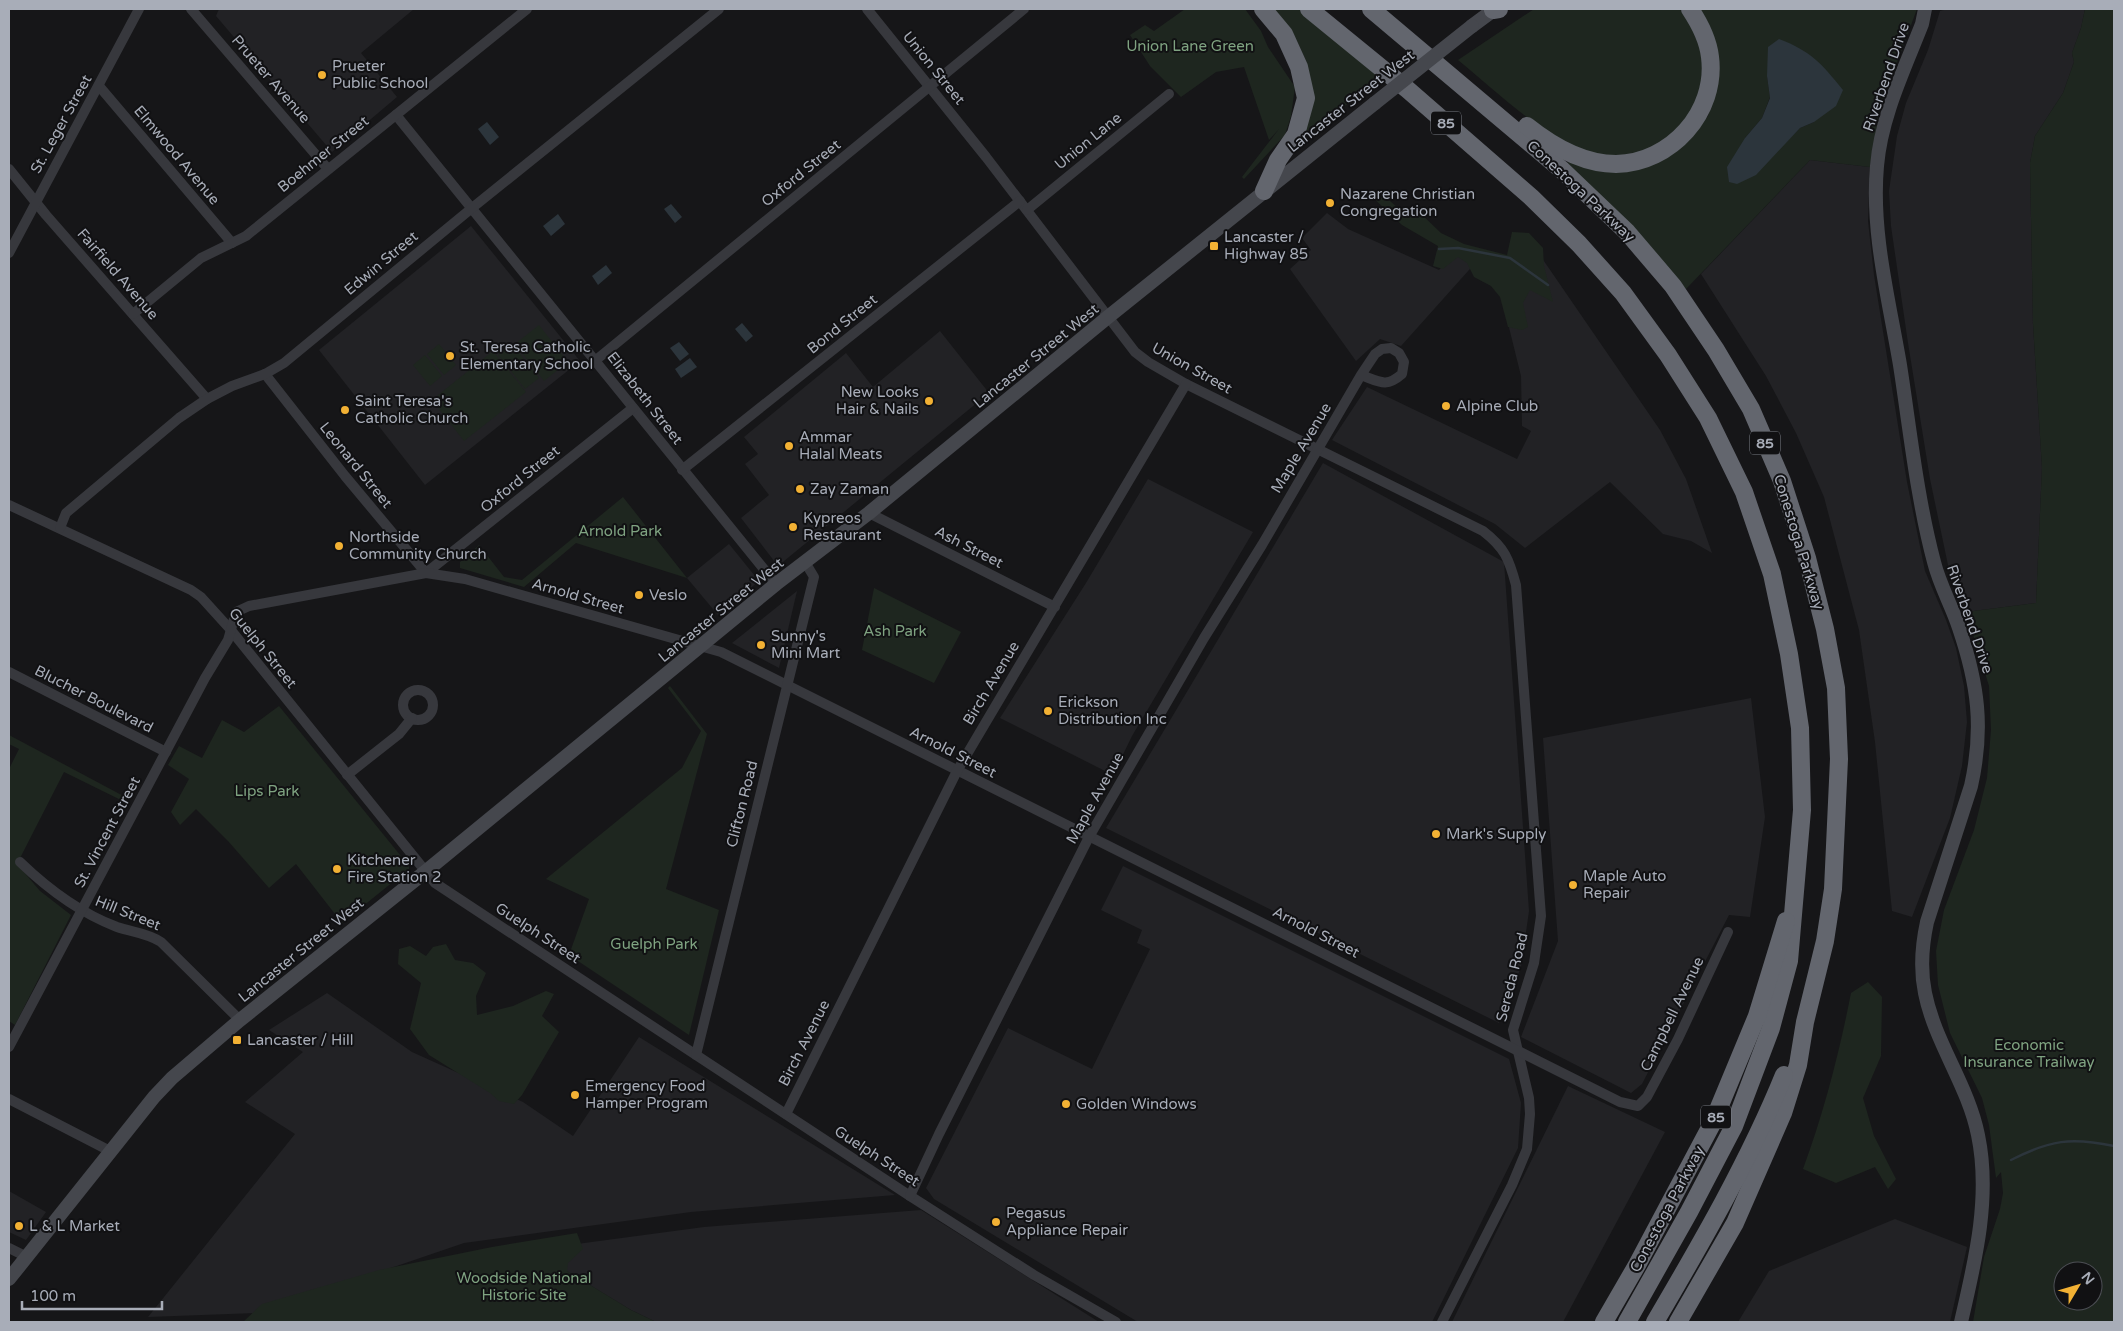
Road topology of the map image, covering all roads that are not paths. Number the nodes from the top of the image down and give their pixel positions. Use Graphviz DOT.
graph roads {
  1 [pos="139,9"];
  2 [pos="191,9"];
  3 [pos="527,9"];
  4 [pos="719,9"];
  5 [pos="868,9"];
  6 [pos="1023,9"];
  7 [pos="1263,9"];
  8 [pos="1308,9"];
  9 [pos="1371,9"];
  10 [pos="1376,9"];
  11 [pos="1495,9"];
  12 [pos="1690,9"];
  13 [pos="1925,9"];
  14 [pos="98,86"];
  15 [pos="930,87"];
  16 [pos="1168,94"];
  17 [pos="396,115"];
  18 [pos="9,169"];
  19 [pos="328,169"];
  20 [pos="1264,191"];
  21 [pos="36,201"];
  22 [pos="1020,201"];
  23 [pos="472,208"];
  24 [pos="1028,210"];
  25 [pos="232,243"];
  26 [pos="9,252"];
  27 [pos="133,314"];
  28 [pos="1108,317"];
  29 [pos="596,360"];
  30 [pos="266,374"];
  31 [pos="1361,375"];
  32 [pos="1186,384"];
  33 [pos="207,399"];
  34 [pos="633,408"];
  35 [pos="1318,449"];
  36 [pos="682,470"];
  37 [pos="9,505"];
  38 [pos="869,513"];
  39 [pos="60,528"];
  40 [pos="805,562"];
  41 [pos="426,573"];
  42 [pos="776,584"];
  43 [pos="1055,607"];
  44 [pos="230,629"];
  45 [pos="701,647"];
  46 [pos="1521,648"];
  47 [pos="9,672"];
  48 [pos="788,684"];
  49 [pos="412,718"];
  50 [pos="166,752"];
  51 [pos="957,771"];
  52 [pos="347,775"];
  53 [pos="1089,837"];
  54 [pos="20,862"];
  55 [pos="425,872"];
  56 [pos="1796,897"];
  57 [pos="82,910"];
  58 [pos="1728,932"];
  59 [pos="240,1020"];
  60 [pos="1805,1022"];
  61 [pos="9,1047"];
  62 [pos="1519,1051"];
  63 [pos="696,1055"];
  64 [pos="9,1099"];
  65 [pos="1638,1106"];
  66 [pos="786,1114"];
  67 [pos="110,1151"];
  68 [pos="910,1196"];
  69 [pos="9,1248"];
  70 [pos="27,1257"];
  71 [pos="9,1279"];
  72 [pos="1116,1322"];
  73 [pos="1442,1322"];
  74 [pos="1604,1322"];
  75 [pos="1627,1322"];
  76 [pos="1655,1322"];
  77 [pos="1678,1322"];
  78 [pos="1961,1322"];
  1 -- 14 [label="street, St. Leger Street"];
  2 -- 19 [label="street, Prueter Avenue"];
  3 -- 17 [label="street, Boehmer Street"];
  4 -- 23 [label="street, Edwin Street"];
  5 -- 15 [label="street, Union Street"];
  6 -- 15 [label="street, Oxford Street"];
  7 -- 20 [label="highway"];
  8 -- 56 [label="highway, Conestoga Parkway / 85"];
  9 -- 60 [label="highway, Conestoga Parkway / 85"];
  10 -- 12 [label="highway"];
  11 -- 20 [label="main road, Lancaster Street West, bridge"];
  13 -- 78 [label="main road, Riverbend Drive"];
  14 -- 21 [label="street, St. Leger Street"];
  14 -- 25 [label="street, Elmwood Avenue"];
  15 -- 22 [label="street, Union Street"];
  15 -- 29 [label="street, Oxford Street"];
  16 -- 24 [label="street, Union Lane"];
  17 -- 19 [label="street, Boehmer Street"];
  17 -- 23 [label="street, Elizabeth Street"];
  18 -- 21 [label="street, Fairfield Avenue"];
  19 -- 25 [label="street, Boehmer Street"];
  20 -- 28 [label="main road, Lancaster Street West"];
  21 -- 26 [label="street, St. Leger Street"];
  21 -- 27 [label="street, Fairfield Avenue"];
  22 -- 24 [label="street, Union Street"];
  22 -- 36 [label="street, Bond Street"];
  23 -- 29 [label="street, Elizabeth Street"];
  23 -- 30 [label="street, Edwin Street"];
  24 -- 28 [label="street, Union Street"];
  25 -- 27 [label="street, Boehmer Street"];
  27 -- 33 [label="street, Fairfield Avenue"];
  28 -- 32 [label="street, Union Street"];
  28 -- 38 [label="main road, Lancaster Street West"];
  29 -- 34 [label="street, Elizabeth Street"];
  30 -- 33 [label="street, Edwin Street"];
  30 -- 41 [label="street, Leonard Street"];
  31 -- 35 [label="street, Maple Avenue"];
  32 -- 35 [label="street, Union Street"];
  32 -- 43 [label="street, Birch Avenue"];
  33 -- 39 [label="street, Edwin Street"];
  34 -- 36 [label="street, Elizabeth Street"];
  34 -- 41 [label="street, Oxford Street"];
  35 -- 46 [label="street, Union Street"];
  35 -- 53 [label="street, Maple Avenue"];
  36 -- 42 [label="street, Elizabeth Street"];
  37 -- 39 [label="street, Guelph Street"];
  38 -- 40 [label="main road, Lancaster Street West"];
  38 -- 43 [label="street, Ash Street"];
  39 -- 44 [label="street, Guelph Street"];
  40 -- 42 [label="main road, Lancaster Street West"];
  40 -- 48 [label="street, Clifton Road"];
  41 -- 44 [label="street, Arnold Street"];
  41 -- 45 [label="street, Arnold Street"];
  42 -- 45 [label="main road, Lancaster Street West"];
  43 -- 51 [label="street, Birch Avenue"];
  44 -- 50 [label="street, St. Vincent Street"];
  44 -- 52 [label="street, Guelph Street"];
  45 -- 48 [label="street, Arnold Street"];
  45 -- 55 [label="main road, Lancaster Street West"];
  46 -- 62 [label="street, Sereda Road"];
  47 -- 50 [label="street, Blucher Boulevard"];
  48 -- 51 [label="street, Arnold Street"];
  48 -- 63 [label="street, Clifton Road"];
  49 -- 52 [label="street"];
  50 -- 57 [label="street, St. Vincent Street"];
  51 -- 53 [label="street, Arnold Street"];
  51 -- 66 [label="street, Birch Avenue"];
  52 -- 55 [label="street, Guelph Street"];
  53 -- 62 [label="street, Arnold Street"];
  53 -- 68 [label="street, Maple Avenue"];
  54 -- 57 [label="street, Hill Street"];
  55 -- 59 [label="main road, Lancaster Street West"];
  55 -- 63 [label="street, Guelph Street"];
  56 -- 74 [label="highway, Conestoga Parkway / 85"];
  56 -- 75 [label="highway, Conestoga Parkway / 85"];
  57 -- 59 [label="street, Hill Street"];
  57 -- 61 [label="street, St. Vincent Street"];
  58 -- 65 [label="street, Campbell Avenue"];
  59 -- 67 [label="main road, Lancaster Street West"];
  60 -- 76 [label="highway, Conestoga Parkway / 85"];
  60 -- 77 [label="highway, Conestoga Parkway / 85"];
  62 -- 65 [label="street, Arnold Street"];
  62 -- 73 [label="street, Sereda Road"];
  63 -- 66 [label="street, Guelph Street"];
  64 -- 67 [label="street"];
  66 -- 68 [label="street, Guelph Street"];
  67 -- 70 [label="main road, Lancaster Street West"];
  68 -- 72 [label="street, Guelph Street"];
  69 -- 70 [label="street"];
  70 -- 71 [label="main road, Lancaster Street West"];
}
